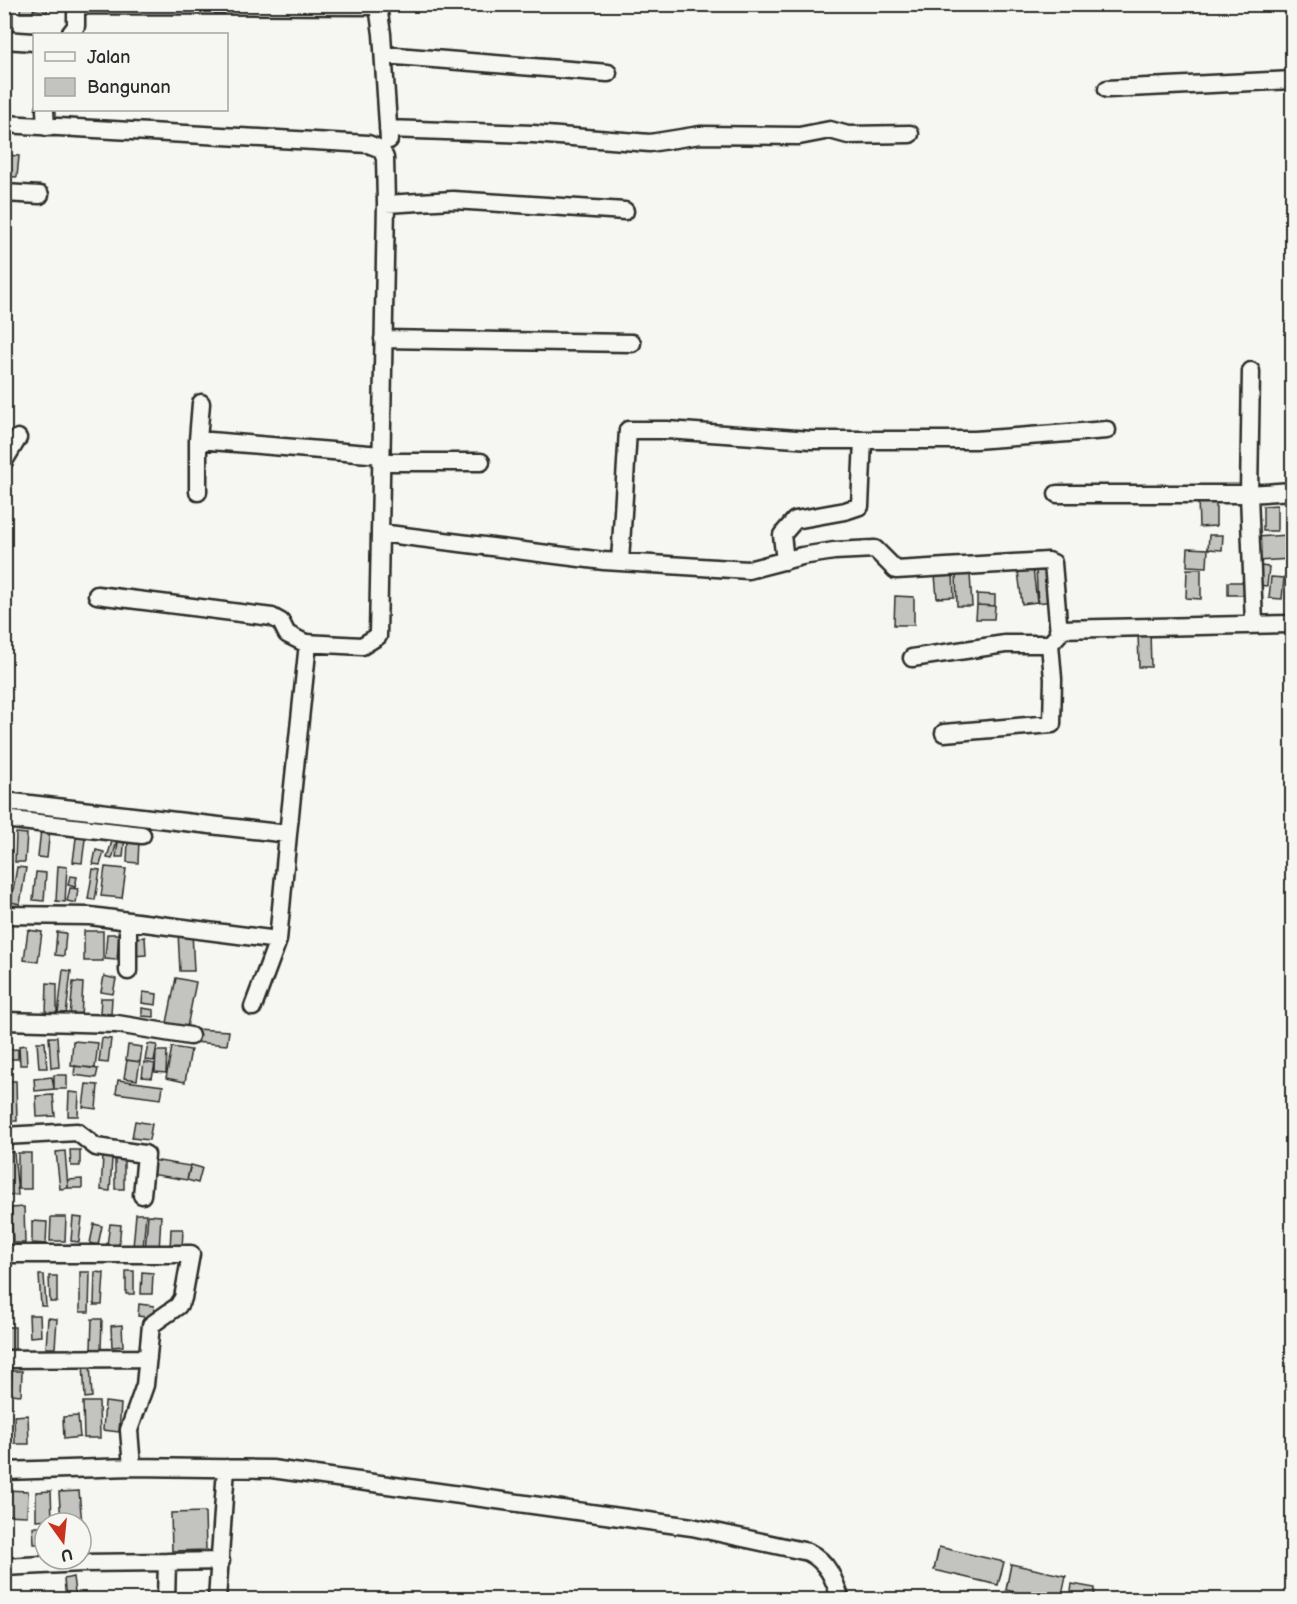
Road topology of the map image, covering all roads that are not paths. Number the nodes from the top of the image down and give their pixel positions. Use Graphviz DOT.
graph roads {
  1 [pos="76,5"];
  2 [pos="71,33"];
  3 [pos="4,40"];
  4 [pos="33,42"];
  5 [pos="384,56"];
  6 [pos="608,73"];
  7 [pos="1293,80"];
  8 [pos="1107,89"];
  9 [pos="45,111"];
  10 [pos="4,124"];
  11 [pos="46,127"];
  12 [pos="388,129"];
  13 [pos="910,134"];
  14 [pos="385,158"];
  15 [pos="4,193"];
  16 [pos="40,195"];
  17 [pos="386,204"];
  18 [pos="625,211"];
  19 [pos="383,339"];
  20 [pos="632,343"];
  21 [pos="1251,371"];
  22 [pos="201,403"];
  23 [pos="1107,430"];
  24 [pos="18,438"];
  25 [pos="198,440"];
  26 [pos="864,440"];
  27 [pos="381,458"];
  28 [pos="4,461"];
  29 [pos="481,462"];
  30 [pos="1293,491"];
  31 [pos="198,492"];
  32 [pos="1249,494"];
  33 [pos="1057,495"];
  34 [pos="380,533"];
  35 [pos="785,561"];
  36 [pos="620,562"];
  37 [pos="97,595"];
  38 [pos="1254,624"];
  39 [pos="1293,624"];
  40 [pos="1058,629"];
  41 [pos="308,643"];
  42 [pos="1050,645"];
  43 [pos="912,658"];
  44 [pos="944,733"];
  45 [pos="4,801"];
  46 [pos="4,819"];
  47 [pos="288,834"];
  48 [pos="142,835"];
  49 [pos="4,915"];
  50 [pos="128,921"];
  51 [pos="278,939"];
  52 [pos="128,970"];
  53 [pos="253,1007"];
  54 [pos="4,1021"];
  55 [pos="190,1036"];
  56 [pos="4,1136"];
  57 [pos="142,1195"];
  58 [pos="4,1254"];
  59 [pos="148,1358"];
  60 [pos="4,1359"];
  61 [pos="132,1467"];
  62 [pos="226,1468"];
  63 [pos="4,1470"];
  64 [pos="220,1561"];
  65 [pos="167,1562"];
  66 [pos="4,1567"];
  67 [pos="166,1599"];
  68 [pos="217,1599"];
  69 [pos="841,1599"];
  1 -- 2 [label="street"];
  1 -- 5 [label="street"];
  3 -- 4 [label="street"];
  5 -- 6 [label="street"];
  5 -- 12 [label="street"];
  7 -- 8 [label="street"];
  9 -- 11 [label="street"];
  10 -- 11 [label="street"];
  11 -- 14 [label="street"];
  12 -- 13 [label="street"];
  12 -- 14 [label="street"];
  14 -- 17 [label="street"];
  15 -- 16 [label="street"];
  17 -- 18 [label="street"];
  17 -- 19 [label="street"];
  19 -- 20 [label="street"];
  19 -- 27 [label="street"];
  21 -- 32 [label="street"];
  22 -- 25 [label="street"];
  23 -- 26 [label="street"];
  24 -- 28 [label="street"];
  25 -- 27 [label="street"];
  25 -- 31 [label="street"];
  26 -- 35 [label="street"];
  26 -- 36 [label="street"];
  27 -- 29 [label="street"];
  27 -- 34 [label="street"];
  30 -- 32 [label="street"];
  32 -- 33 [label="street"];
  32 -- 38 [label="street"];
  34 -- 36 [label="street"];
  34 -- 41 [label="street"];
  35 -- 36 [label="street"];
  35 -- 40 [label="street"];
  37 -- 41 [label="street"];
  38 -- 39 [label="street"];
  38 -- 40 [label="street"];
  40 -- 42 [label="street"];
  41 -- 47 [label="street"];
  42 -- 43 [label="street"];
  42 -- 44 [label="street"];
  45 -- 47 [label="street"];
  46 -- 48 [label="street"];
  47 -- 51 [label="street"];
  49 -- 50 [label="street"];
  50 -- 51 [label="street"];
  50 -- 52 [label="street"];
  51 -- 53 [label="street"];
  54 -- 55 [label="street"];
  56 -- 57 [label="street"];
  58 -- 59 [label="street"];
  59 -- 60 [label="street"];
  59 -- 61 [label="street"];
  61 -- 62 [label="street"];
  61 -- 63 [label="street"];
  62 -- 64 [label="street"];
  62 -- 69 [label="street"];
  64 -- 65 [label="street"];
  64 -- 68 [label="street"];
  65 -- 66 [label="street"];
  65 -- 67 [label="street"];
}
